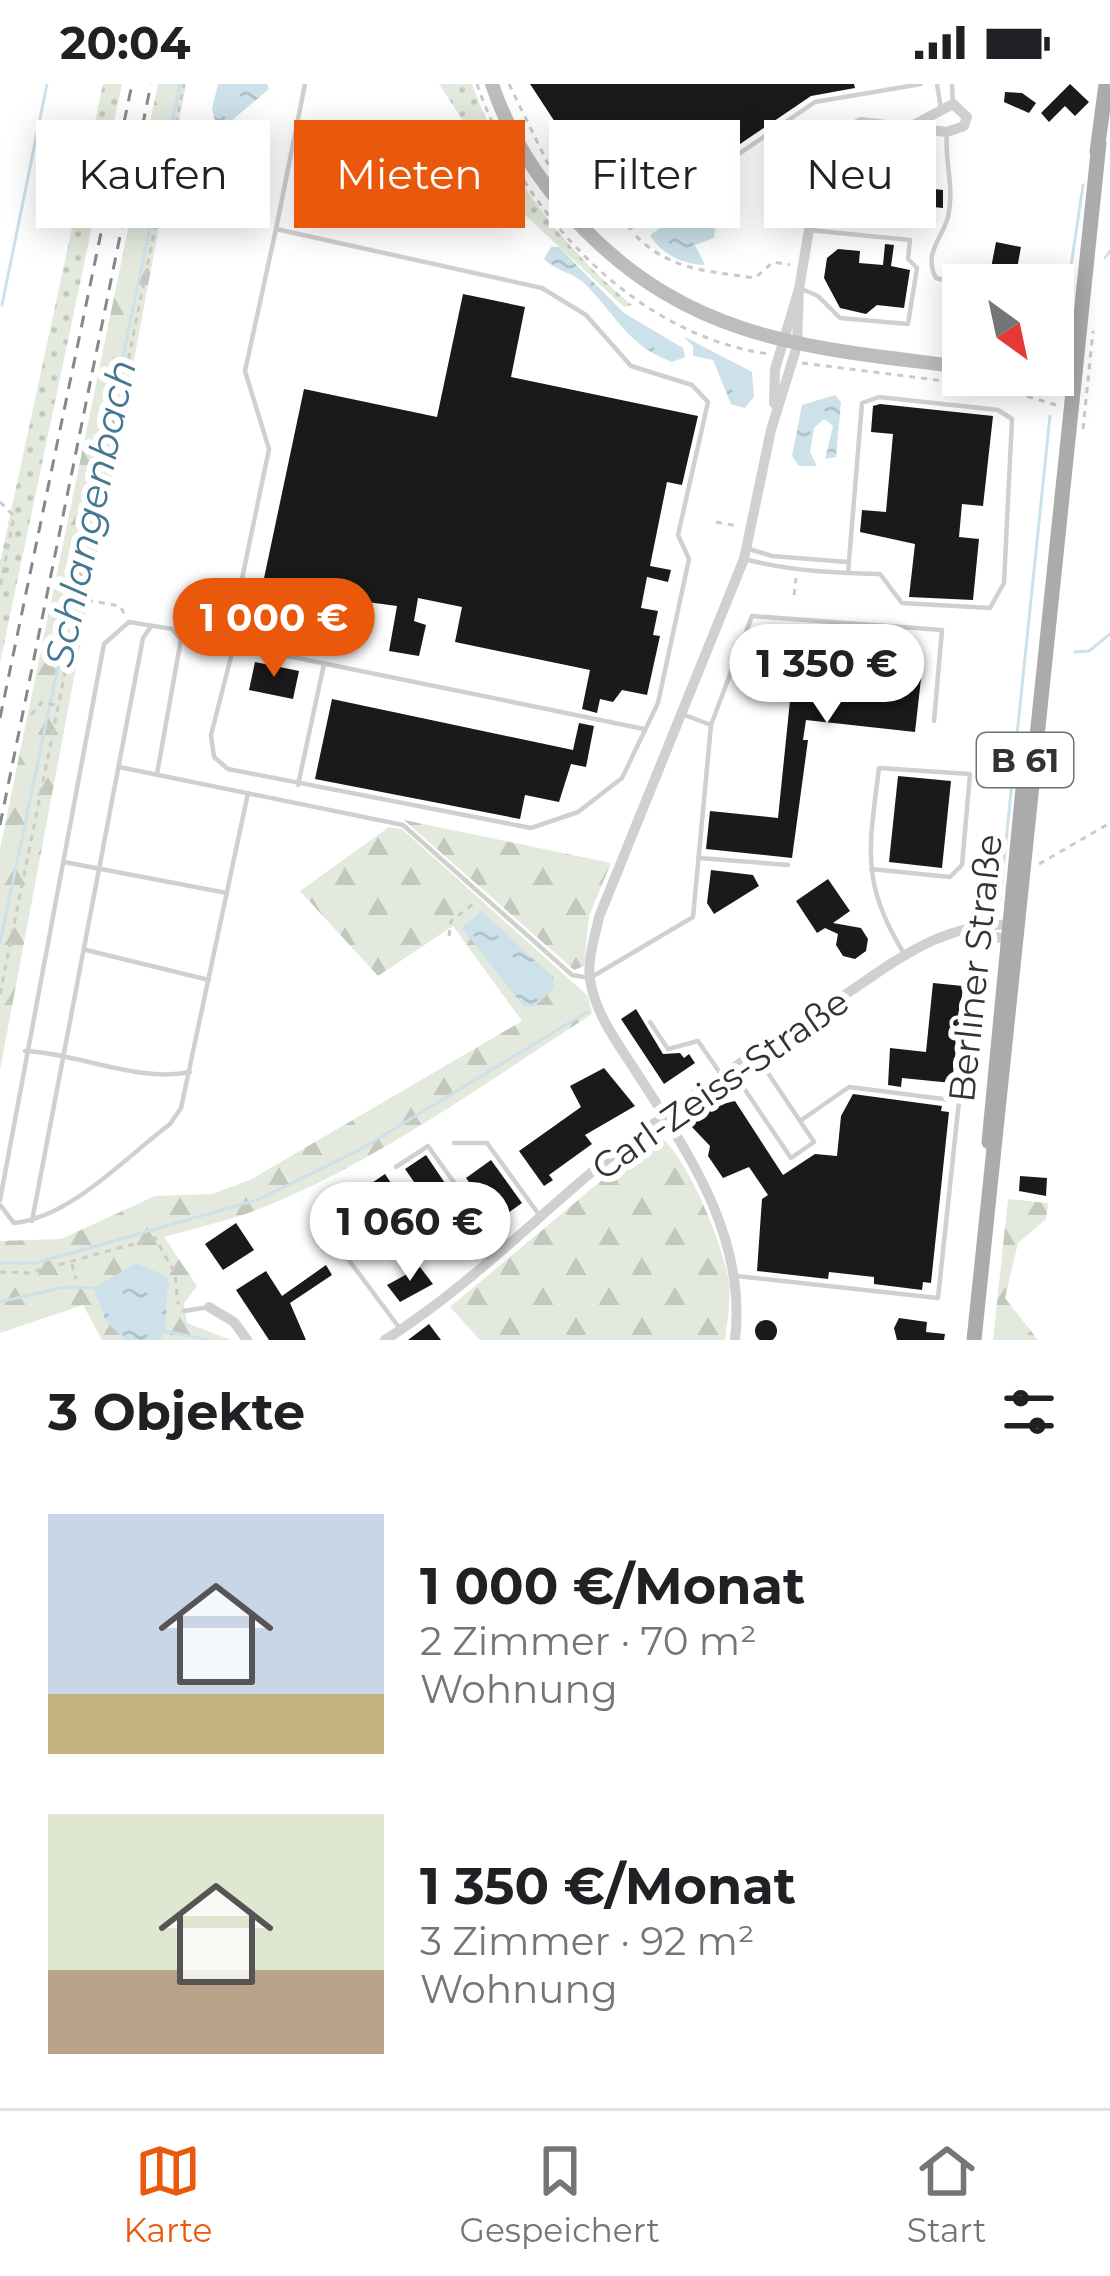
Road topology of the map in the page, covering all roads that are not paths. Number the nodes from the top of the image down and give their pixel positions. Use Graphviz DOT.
graph roads {
  1 [pos="304,84"];
  2 [pos="492,84"];
  3 [pos="921,84"];
  4 [pos="937,84"];
  5 [pos="952,84"];
  6 [pos="1106,84"];
  7 [pos="947,106"];
  8 [pos="922,120"];
  9 [pos="936,131"];
  10 [pos="947,132"];
  11 [pos="740,153"];
  12 [pos="276,230"];
  13 [pos="809,230"];
  14 [pos="942,280"];
  15 [pos="799,289"];
  16 [pos="1074,313"];
  17 [pos="789,344"];
  18 [pos="942,364"];
  19 [pos="1069,396"];
  20 [pos="1069,396"];
  21 [pos="745,554"];
  22 [pos="849,562"];
  23 [pos="848,573"];
  24 [pos="152,626"];
  25 [pos="234,645"];
  26 [pos="324,664"];
  27 [pos="680,713"];
  28 [pos="934,722"];
  29 [pos="710,725"];
  30 [pos="644,729"];
  31 [pos="119,767"];
  32 [pos="228,769"];
  33 [pos="157,774"];
  34 [pos="298,785"];
  35 [pos="224,788"];
  36 [pos="248,793"];
  37 [pos="698,858"];
  38 [pos="64,862"];
  39 [pos="788,865"];
  40 [pos="100,868"];
  41 [pos="871,868"];
  42 [pos="227,893"];
  43 [pos="1013,932"];
  44 [pos="84,950"];
  45 [pos="906,955"];
  46 [pos="590,977"];
  47 [pos="209,980"];
  48 [pos="650,1022"];
  49 [pos="25,1051"];
  50 [pos="64,1053"];
  51 [pos="754,1053"];
  52 [pos="190,1072"];
  53 [pos="726,1072"];
  54 [pos="664,1115"];
  55 [pos="800,1121"];
  56 [pos="454,1143"];
  57 [pos="396,1167"];
  58 [pos="0,1203"];
  59 [pos="316,1216"];
  60 [pos="540,1216"];
  61 [pos="32,1221"];
  62 [pos="386,1229"];
  63 [pos="502,1250"];
  64 [pos="346,1256"];
  65 [pos="737,1276"];
  66 [pos="209,1307"];
  67 [pos="184,1311"];
  68 [pos="401,1330"];
  69 [pos="248,1340"];
  70 [pos="385,1340"];
  71 [pos="734,1340"];
  72 [pos="974,1340"];
  1 -- 12 [label="lane"];
  2 -- 17 [label="main road"];
  3 -- 11 [label="lane"];
  4 -- 7 [label="lane"];
  5 -- 7 [label="lane"];
  6 -- 16 [label="main road, Berliner Straße / B 61"];
  7 -- 8 [label="street"];
  7 -- 10 [label="street"];
  9 -- 10 [label="street"];
  10 -- 14 [label="lane"];
  12 -- 25 [label="lane"];
  12 -- 30 [label="lane"];
  13 -- 15 [label="street"];
  13 -- 15 [label="lane"];
  15 -- 17 [label="street"];
  17 -- 18 [label="main road"];
  17 -- 21 [label="street"];
  19 -- 43 [label="main road, Berliner Straße / B 61"];
  20 -- 43 [label="main road, Berliner Straße / B 61"];
  21 -- 22 [label="lane"];
  21 -- 23 [label="lane"];
  21 -- 27 [label="street"];
  22 -- 23 [label="lane"];
  22 -- 23 [label="lane"];
  24 -- 31 [label="lane"];
  24 -- 33 [label="lane"];
  24 -- 38 [label="lane"];
  25 -- 26 [label="lane"];
  25 -- 32 [label="lane"];
  26 -- 30 [label="lane"];
  26 -- 34 [label="lane"];
  27 -- 29 [label="lane"];
  27 -- 46 [label="street"];
  28 -- 29 [label="lane"];
  29 -- 37 [label="lane"];
  30 -- 34 [label="lane"];
  31 -- 33 [label="lane"];
  31 -- 40 [label="lane"];
  32 -- 34 [label="lane"];
  32 -- 35 [label="lane"];
  33 -- 35 [label="lane"];
  35 -- 36 [label="lane"];
  36 -- 42 [label="lane"];
  36 -- 46 [label="lane"];
  37 -- 39 [label="lane"];
  37 -- 46 [label="lane"];
  38 -- 40 [label="lane"];
  38 -- 49 [label="lane"];
  40 -- 42 [label="lane"];
  40 -- 44 [label="lane"];
  41 -- 41 [label="lane"];
  41 -- 45 [label="lane"];
  42 -- 47 [label="lane"];
  43 -- 45 [label="street, Carl-Zeiss-Straße"];
  43 -- 72 [label="main road, Berliner Straße / B 61"];
  44 -- 47 [label="lane"];
  44 -- 50 [label="lane"];
  45 -- 51 [label="street, Carl-Zeiss-Straße"];
  46 -- 54 [label="street"];
  47 -- 52 [label="lane"];
  48 -- 53 [label="lane"];
  49 -- 50 [label="lane"];
  49 -- 58 [label="lane"];
  50 -- 52 [label="lane"];
  50 -- 61 [label="lane"];
  51 -- 53 [label="street, Carl-Zeiss-Straße"];
  51 -- 55 [label="lane"];
  52 -- 61 [label="lane"];
  53 -- 54 [label="street, Carl-Zeiss-Straße"];
  53 -- 55 [label="lane"];
  54 -- 60 [label="street, Carl-Zeiss-Straße"];
  54 -- 65 [label="street"];
  55 -- 65 [label="lane"];
  56 -- 60 [label="lane"];
  57 -- 63 [label="lane"];
  58 -- 61 [label="lane"];
  59 -- 64 [label="lane"];
  60 -- 63 [label="street, Carl-Zeiss-Straße"];
  62 -- 64 [label="lane"];
  63 -- 68 [label="street, Carl-Zeiss-Straße"];
  64 -- 68 [label="lane"];
  65 -- 71 [label="street"];
  66 -- 67 [label="lane"];
  66 -- 69 [label="street"];
  68 -- 70 [label="street, Carl-Zeiss-Straße"];
}
